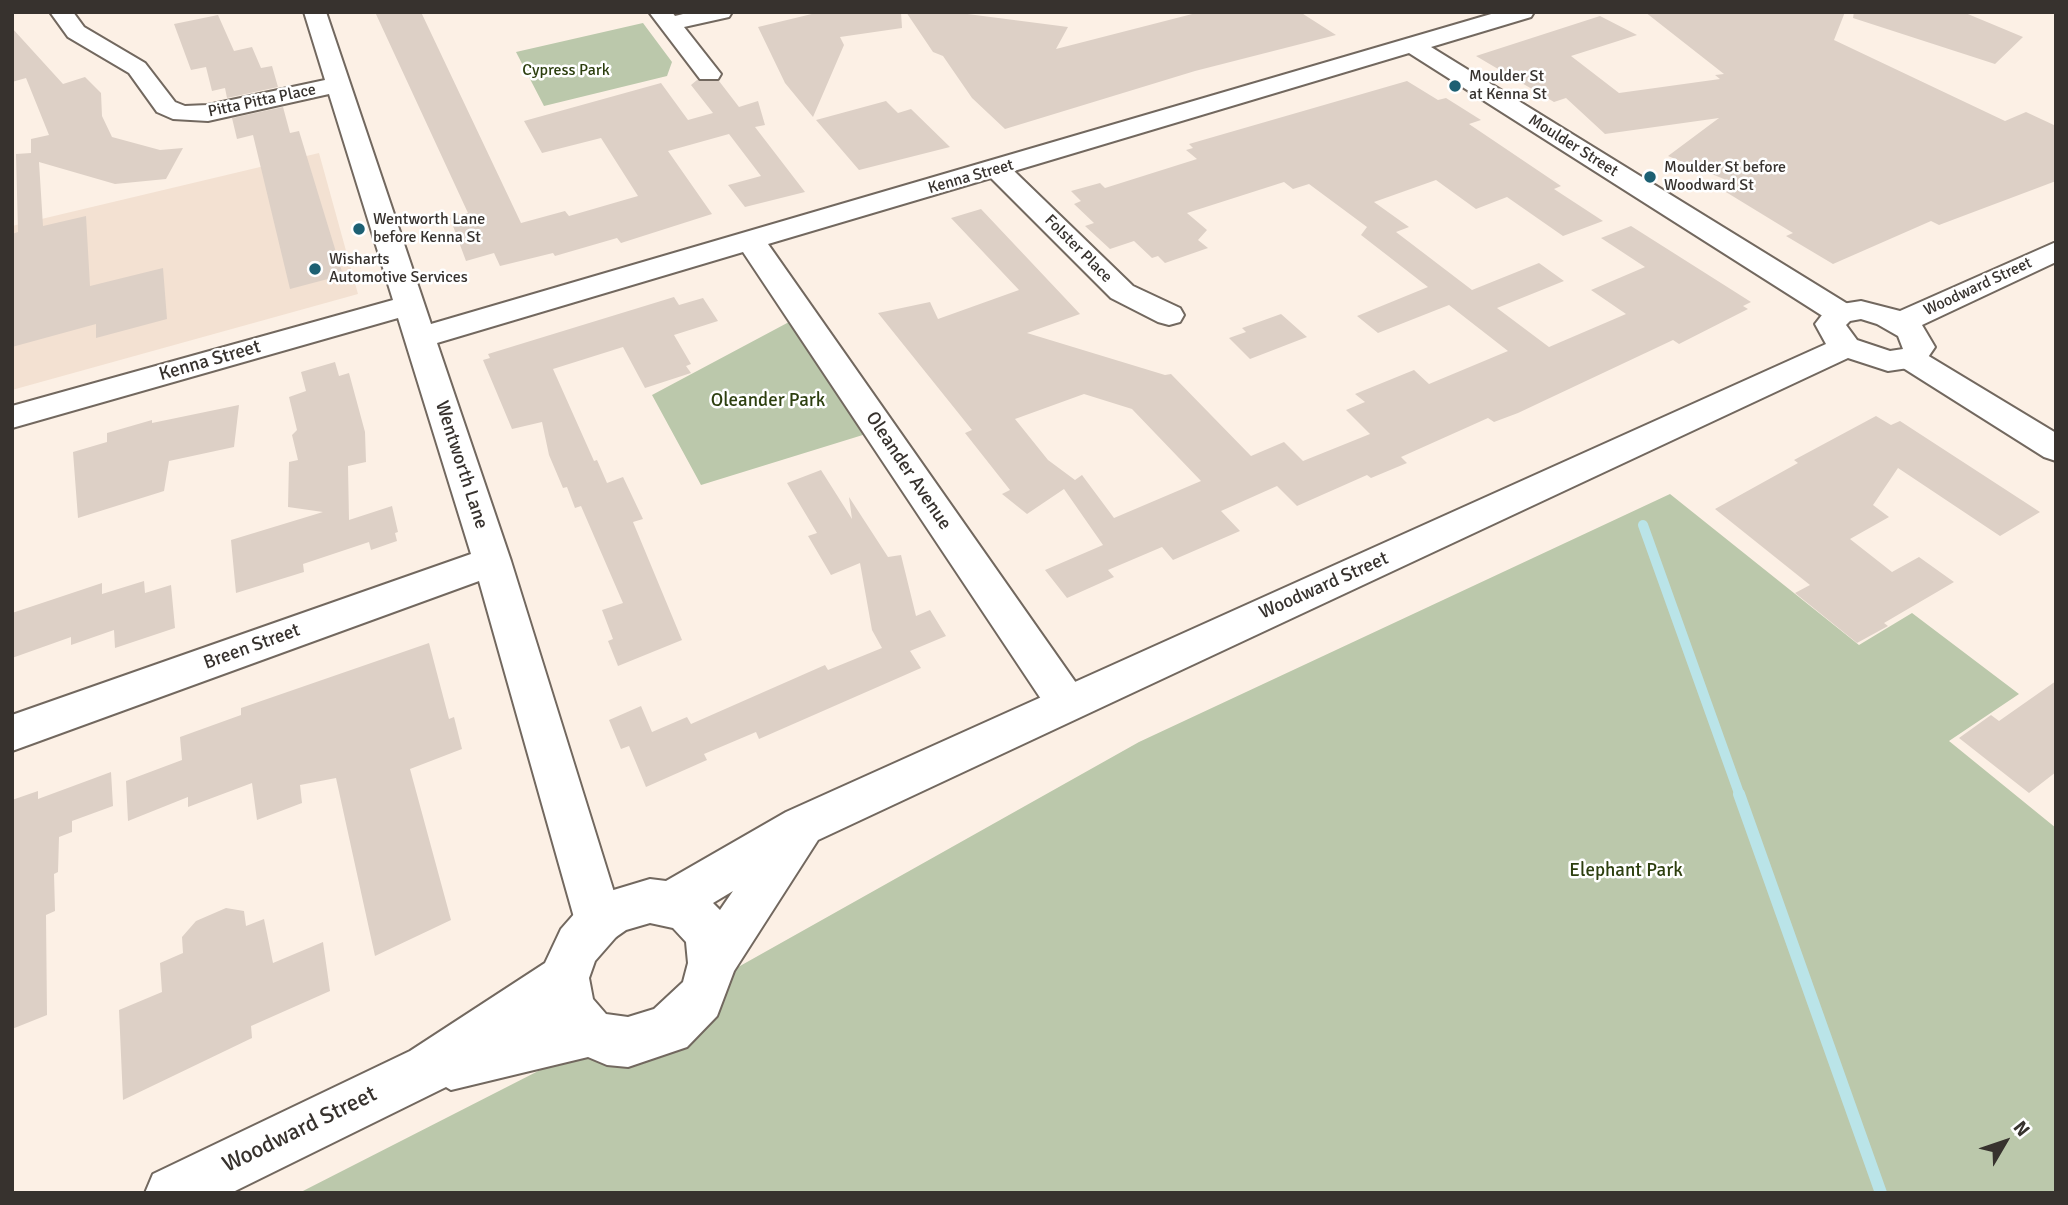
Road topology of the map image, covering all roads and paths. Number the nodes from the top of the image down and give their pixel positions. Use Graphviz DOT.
graph roads {
  1 [pos="61,12"];
  2 [pos="315,12"];
  3 [pos="721,12"];
  4 [pos="1523,12"];
  5 [pos="665,18"];
  6 [pos="1414,46"];
  7 [pos="709,74"];
  8 [pos="337,85"];
  9 [pos="997,169"];
  10 [pos="750,240"];
  11 [pos="2056,251"];
  12 [pos="1169,315"];
  13 [pos="414,321"];
  14 [pos="1900,323"];
  15 [pos="1843,330"];
  16 [pos="1911,359"];
  17 [pos="12,417"];
  18 [pos="2056,449"];
  19 [pos="492,561"];
  20 [pos="1066,702"];
  21 [pos="12,733"];
  22 [pos="802,826"];
  23 [pos="670,903"];
  24 [pos="599,921"];
  25 [pos="712,963"];
  26 [pos="565,978"];
  27 [pos="589,1032"];
  28 [pos="428,1069"];
  29 [pos="172,1193"];
  1 -- 8 [label="street, Pitta Pitta Place"];
  2 -- 8 [label="street, Wentworth Lane"];
  3 -- 5 [label="street"];
  4 -- 6 [label="street, Kenna Street"];
  5 -- 7 [label="street"];
  6 -- 9 [label="street, Kenna Street"];
  6 -- 15 [label="street, Moulder Street"];
  8 -- 13 [label="street, Wentworth Lane"];
  9 -- 10 [label="street, Kenna Street"];
  9 -- 12 [label="street, Folster Place"];
  10 -- 13 [label="street, Kenna Street"];
  10 -- 20 [label="street, Oleander Avenue"];
  11 -- 14 [label="street, Woodward Street"];
  13 -- 17 [label="street, Kenna Street"];
  13 -- 19 [label="street, Wentworth Lane"];
  14 -- 15 [label="street"];
  14 -- 16 [label="street"];
  15 -- 16 [label="street, Moulder Street"];
  15 -- 20 [label="street, Woodward Street"];
  16 -- 18 [label="street"];
  19 -- 21 [label="street, Breen Street"];
  19 -- 24 [label="street, Wentworth Lane"];
  20 -- 22 [label="street, Woodward Street"];
  22 -- 23 [label="street, Woodward Street"];
  22 -- 25 [label="street"];
  23 -- 24 [label="street"];
  23 -- 25 [label="street"];
  24 -- 26 [label="street"];
  25 -- 27 [label="street"];
  26 -- 27 [label="street"];
  26 -- 28 [label="street, Woodward Street"];
  27 -- 28 [label="street, Woodward Street"];
  28 -- 29 [label="street, Woodward Street"];
}
